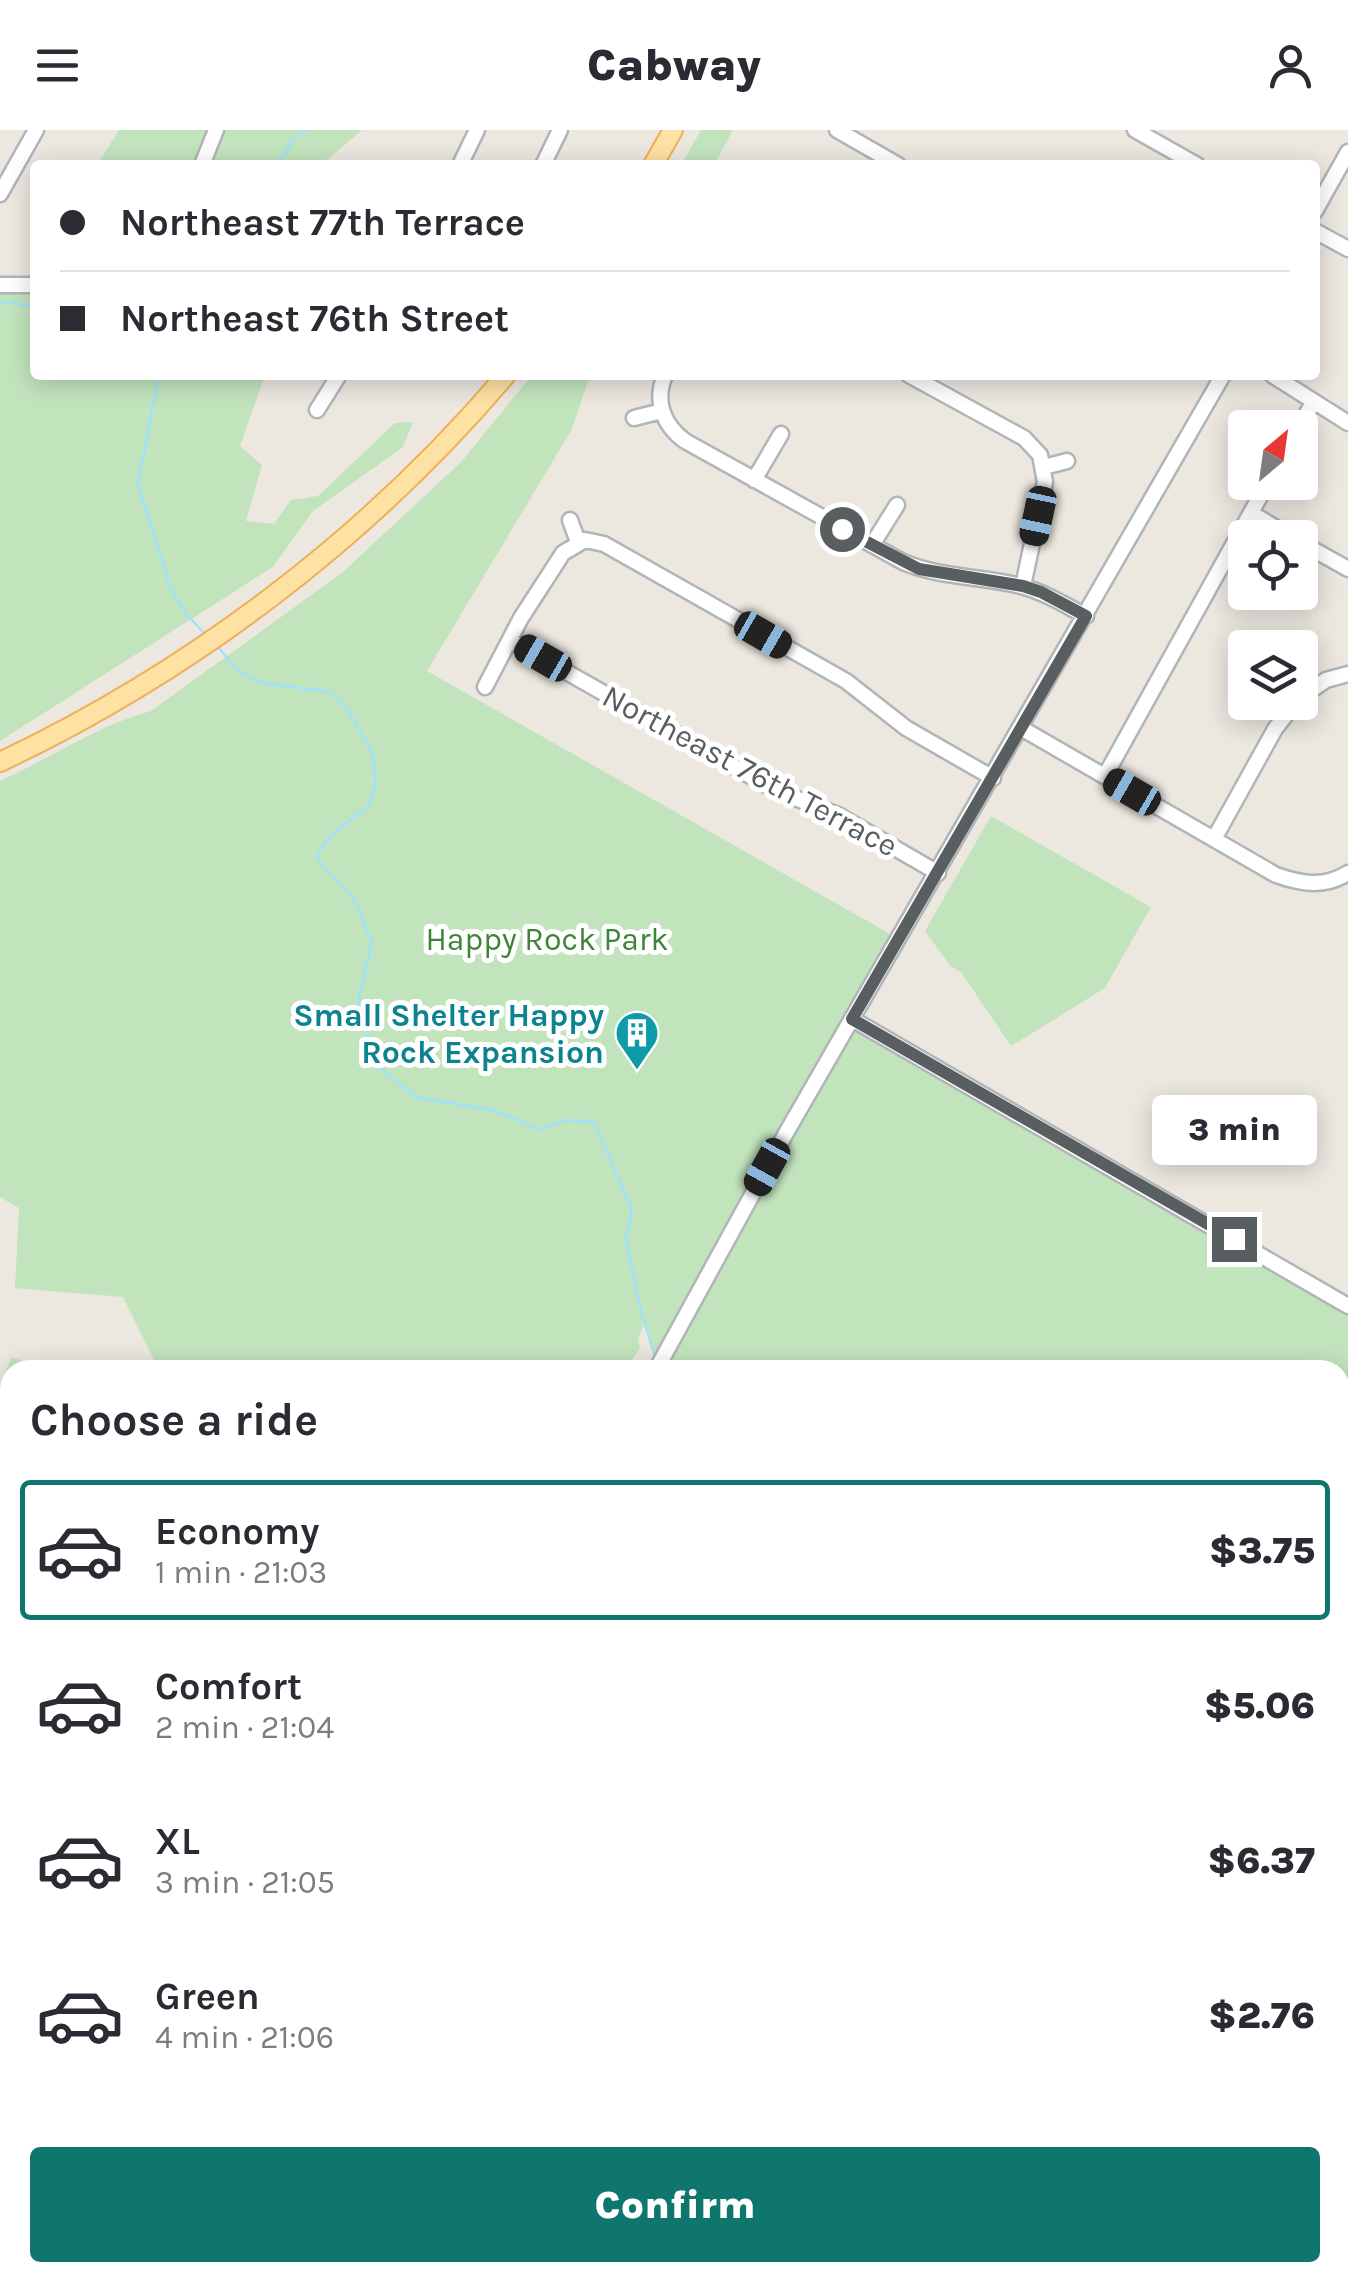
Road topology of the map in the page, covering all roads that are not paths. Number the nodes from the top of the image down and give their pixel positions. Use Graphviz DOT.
graph roads {
  1 [pos="36,130"];
  2 [pos="216,130"];
  3 [pos="477,130"];
  4 [pos="560,130"];
  5 [pos="673,130"];
  6 [pos="837,130"];
  7 [pos="1135,130"];
  8 [pos="1348,152"];
  9 [pos="204,160"];
  10 [pos="462,160"];
  11 [pos="545,160"];
  12 [pos="657,160"];
  13 [pos="889,160"];
  14 [pos="1188,160"];
  15 [pos="0,194"];
  16 [pos="1320,202"];
  17 [pos="1320,234"];
  18 [pos="1348,248"];
  19 [pos="0,284"];
  20 [pos="30,284"];
  21 [pos="335,380"];
  22 [pos="502,380"];
  23 [pos="664,380"];
  24 [pos="917,380"];
  25 [pos="1220,380"];
  26 [pos="1280,380"];
  27 [pos="1313,402"];
  28 [pos="317,410"];
  29 [pos="1309,410"];
  30 [pos="662,412"];
  31 [pos="634,418"];
  32 [pos="1348,423"];
  33 [pos="781,434"];
  34 [pos="1067,461"];
  35 [pos="1044,467"];
  36 [pos="754,480"];
  37 [pos="1258,500"];
  38 [pos="897,505"];
  39 [pos="1250,513"];
  40 [pos="570,520"];
  41 [pos="1262,520"];
  42 [pos="578,542"];
  43 [pos="872,546"];
  44 [pos="1318,552"];
  45 [pos="1348,568"];
  46 [pos="1023,586"];
  47 [pos="1086,616"];
  48 [pos="510,640"];
  49 [pos="1348,674"];
  50 [pos="1318,686"];
  51 [pos="486,687"];
  52 [pos="1282,720"];
  53 [pos="1021,728"];
  54 [pos="0,762"];
  55 [pos="1105,776"];
  56 [pos="992,778"];
  57 [pos="1214,839"];
  58 [pos="938,873"];
  59 [pos="1348,873"];
  60 [pos="852,1019"];
  61 [pos="1348,1306"];
  62 [pos="661,1360"];
  1 -- 15 [label="street"];
  2 -- 9 [label="street"];
  3 -- 10 [label="street"];
  4 -- 11 [label="street"];
  5 -- 12 [label="main road"];
  6 -- 13 [label="street"];
  7 -- 14 [label="street"];
  8 -- 16 [label="street"];
  17 -- 18 [label="street"];
  19 -- 20 [label="street"];
  21 -- 28 [label="street"];
  22 -- 54 [label="main road"];
  23 -- 30 [label="street"];
  24 -- 35 [label="street"];
  25 -- 47 [label="street"];
  26 -- 27 [label="street"];
  27 -- 29 [label="street"];
  27 -- 32 [label="street"];
  30 -- 31 [label="street"];
  30 -- 36 [label="street"];
  33 -- 36 [label="street"];
  34 -- 35 [label="street"];
  35 -- 46 [label="street"];
  36 -- 43 [label="street"];
  37 -- 39 [label="street"];
  38 -- 43 [label="street"];
  39 -- 41 [label="street"];
  39 -- 55 [label="street"];
  40 -- 42 [label="street"];
  42 -- 48 [label="street"];
  42 -- 56 [label="street"];
  43 -- 46 [label="street"];
  44 -- 45 [label="street"];
  46 -- 47 [label="street"];
  47 -- 53 [label="street"];
  48 -- 51 [label="street"];
  48 -- 58 [label="street, Northeast 76th Terrace"];
  49 -- 50 [label="street"];
  52 -- 57 [label="street"];
  53 -- 55 [label="street"];
  53 -- 56 [label="street"];
  55 -- 57 [label="street"];
  56 -- 58 [label="street"];
  57 -- 59 [label="street"];
  58 -- 60 [label="street"];
  60 -- 61 [label="street"];
  60 -- 62 [label="street"];
}
